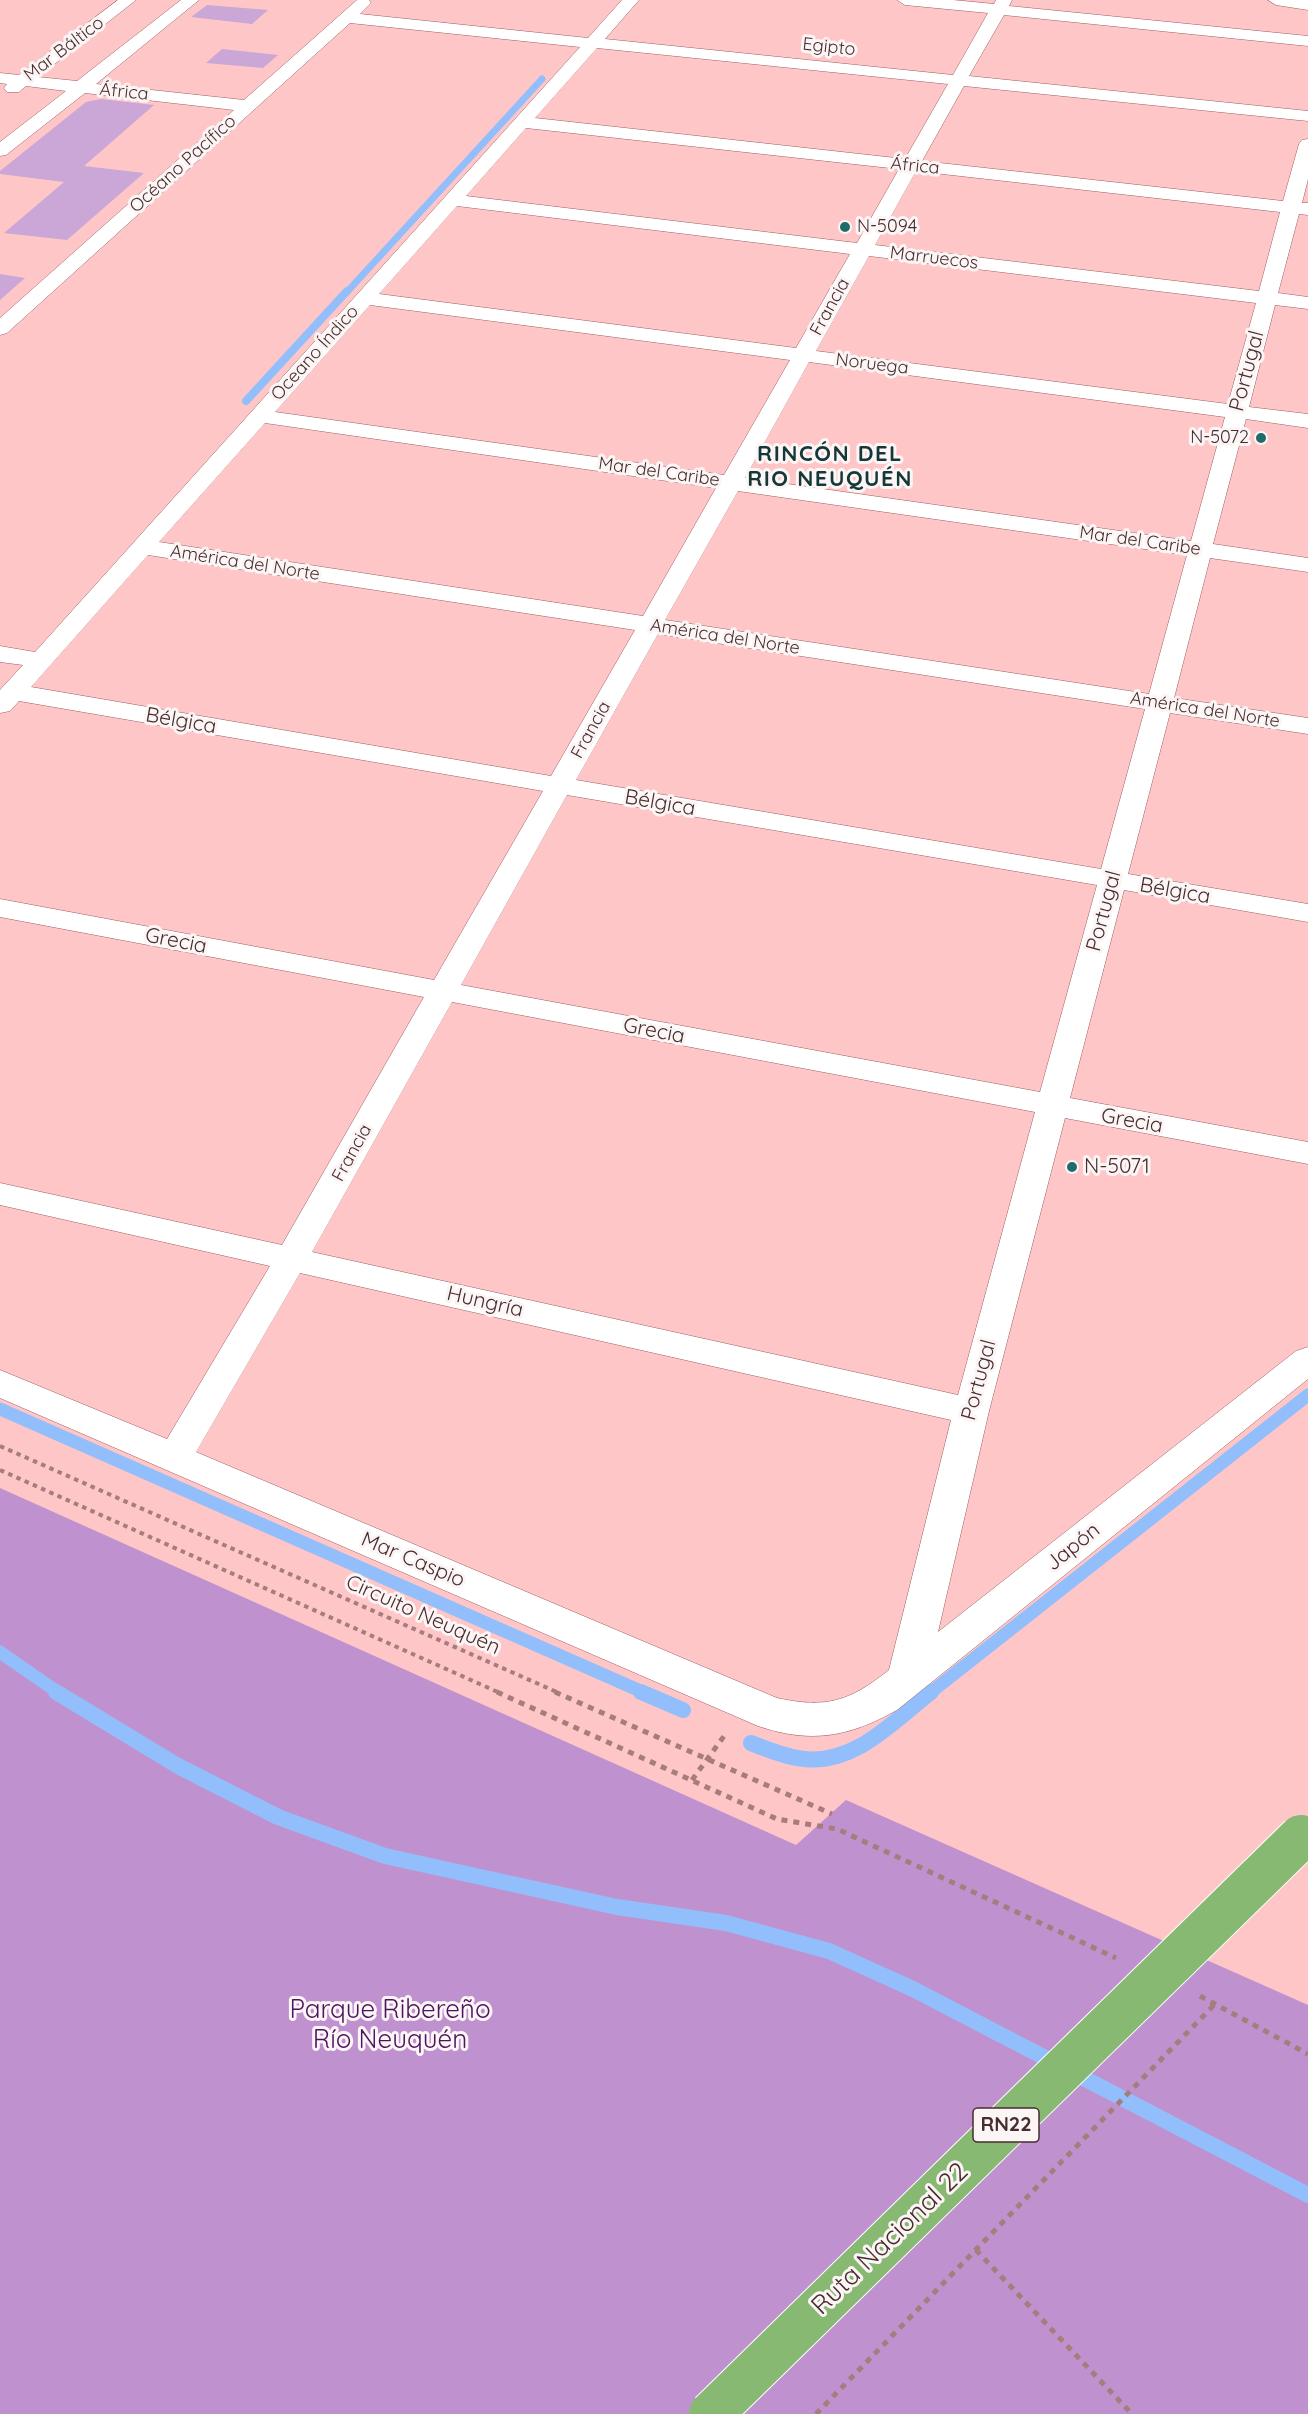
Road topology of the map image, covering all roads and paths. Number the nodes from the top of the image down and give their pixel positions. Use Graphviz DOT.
graph roads {
  1 [pos="128,0"];
  2 [pos="191,0"];
  3 [pos="367,0"];
  4 [pos="631,0"];
  5 [pos="905,0"];
  6 [pos="1276,0"];
  7 [pos="1001,5"];
  8 [pos="1308,5"];
  9 [pos="347,18"];
  10 [pos="1308,41"];
  11 [pos="593,42"];
  12 [pos="0,78"];
  13 [pos="958,80"];
  14 [pos="22,81"];
  15 [pos="81,87"];
  16 [pos="0,98"];
  17 [pos="249,106"];
  18 [pos="1308,116"];
  19 [pos="522,122"];
  20 [pos="1308,144"];
  21 [pos="0,151"];
  22 [pos="910,165"];
  23 [pos="452,200"];
  24 [pos="1300,208"];
  25 [pos="862,249"];
  26 [pos="364,298"];
  27 [pos="1267,298"];
  28 [pos="1308,303"];
  29 [pos="0,329"];
  30 [pos="802,355"];
  31 [pos="1237,412"];
  32 [pos="259,416"];
  33 [pos="1308,421"];
  34 [pos="730,483"];
  35 [pos="142,547"];
  36 [pos="1200,549"];
  37 [pos="1308,564"];
  38 [pos="650,625"];
  39 [pos="0,654"];
  40 [pos="41,660"];
  41 [pos="6,700"];
  42 [pos="1159,703"];
  43 [pos="1308,726"];
  44 [pos="559,786"];
  45 [pos="1112,880"];
  46 [pos="0,908"];
  47 [pos="1308,914"];
  48 [pos="443,992"];
  49 [pos="1052,1106"];
  50 [pos="1308,1153"];
  51 [pos="0,1194"];
  52 [pos="291,1259"];
  53 [pos="1308,1360"];
  54 [pos="0,1383"];
  55 [pos="971,1410"];
  56 [pos="0,1446"];
  57 [pos="174,1458"];
  58 [pos="0,1470"];
  59 [pos="907,1679"];
  60 [pos="747,1703"];
  61 [pos="830,1720"];
  62 [pos="708,1759"];
  63 [pos="692,1780"];
  64 [pos="831,1814"];
  65 [pos="1301,1837"];
  66 [pos="1119,1959"];
  67 [pos="1194,1994"];
  68 [pos="1216,2003"];
  69 [pos="1308,2054"];
  70 [pos="976,2250"];
  71 [pos="711,2414"];
  72 [pos="816,2414"];
  73 [pos="1132,2414"];
  1 -- 14 [label="street, Mar Báltico"];
  2 -- 15 [label="street, Mar Báltico"];
  3 -- 9 [label="street, Océano Pacífico"];
  4 -- 11 [label="street, Oceano Índico"];
  5 -- 7 [label="street"];
  6 -- 8 [label="street"];
  7 -- 10 [label="street"];
  7 -- 13 [label="street, Francia"];
  9 -- 11 [label="street, Egipto"];
  9 -- 17 [label="street, Océano Pacífico"];
  11 -- 13 [label="street, Egipto"];
  11 -- 19 [label="street, Oceano Índico"];
  12 -- 14 [label="street, África"];
  13 -- 18 [label="street, Egipto"];
  13 -- 22 [label="street, Francia"];
  14 -- 15 [label="street, África"];
  14 -- 16 [label="street, Mar Báltico"];
  15 -- 17 [label="street, África"];
  15 -- 21 [label="street, Mar Báltico"];
  17 -- 29 [label="street, Océano Pacífico"];
  19 -- 22 [label="street, África"];
  19 -- 23 [label="street, Oceano Índico"];
  20 -- 24 [label="street, Portugal"];
  22 -- 24 [label="street, África"];
  22 -- 25 [label="street, Francia"];
  23 -- 25 [label="street, Marruecos"];
  23 -- 26 [label="street, Oceano Índico"];
  24 -- 27 [label="street, Portugal"];
  25 -- 27 [label="street, Marruecos"];
  25 -- 30 [label="street, Francia"];
  26 -- 30 [label="street, Noruega"];
  26 -- 32 [label="street, Oceano Índico"];
  27 -- 28 [label="street, Marruecos"];
  27 -- 31 [label="street, Portugal"];
  30 -- 31 [label="street, Noruega"];
  30 -- 34 [label="street, Francia"];
  31 -- 33 [label="street, Noruega"];
  31 -- 36 [label="street, Portugal"];
  32 -- 34 [label="street, Mar del Caribe"];
  32 -- 35 [label="street, Oceano Índico"];
  34 -- 36 [label="street, Mar del Caribe"];
  34 -- 38 [label="street, Francia"];
  35 -- 38 [label="street, América del Norte"];
  35 -- 40 [label="street, Oceano Índico"];
  36 -- 37 [label="street, Mar del Caribe"];
  36 -- 42 [label="street, Portugal"];
  38 -- 42 [label="street, América del Norte"];
  38 -- 44 [label="street, Francia"];
  39 -- 40 [label="street"];
  40 -- 41 [label="street, Oceano Índico"];
  41 -- 44 [label="street, Bélgica"];
  42 -- 43 [label="street, América del Norte"];
  42 -- 45 [label="street, Portugal"];
  44 -- 45 [label="street, Bélgica"];
  44 -- 48 [label="street, Francia"];
  45 -- 47 [label="street, Bélgica"];
  45 -- 49 [label="street, Portugal"];
  46 -- 48 [label="street, Grecia"];
  48 -- 49 [label="street, Grecia"];
  48 -- 52 [label="street, Francia"];
  49 -- 50 [label="street, Grecia"];
  49 -- 55 [label="street, Portugal"];
  51 -- 52 [label="street, Hungría"];
  52 -- 55 [label="street, Hungría"];
  52 -- 57 [label="street, Francia"];
  53 -- 59 [label="street, Japón"];
  54 -- 57 [label="street, Mar Caspio"];
  55 -- 59 [label="street, Portugal"];
  56 -- 62 [label="path, Circuito Neuquén"];
  57 -- 60 [label="street, Mar Caspio"];
  58 -- 63 [label="path"];
  59 -- 61 [label="street, Japón"];
  60 -- 61 [label="street, Mar Caspio"];
  60 -- 62 [label="path"];
  62 -- 63 [label="path"];
  62 -- 64 [label="path, Circuito Neuquén"];
  63 -- 66 [label="path"];
  65 -- 71 [label="highway, Ruta Nacional 22 / RN22, bridge"];
  67 -- 68 [label="path"];
  68 -- 69 [label="path"];
  68 -- 70 [label="path"];
  70 -- 72 [label="path"];
  70 -- 73 [label="path"];
}
